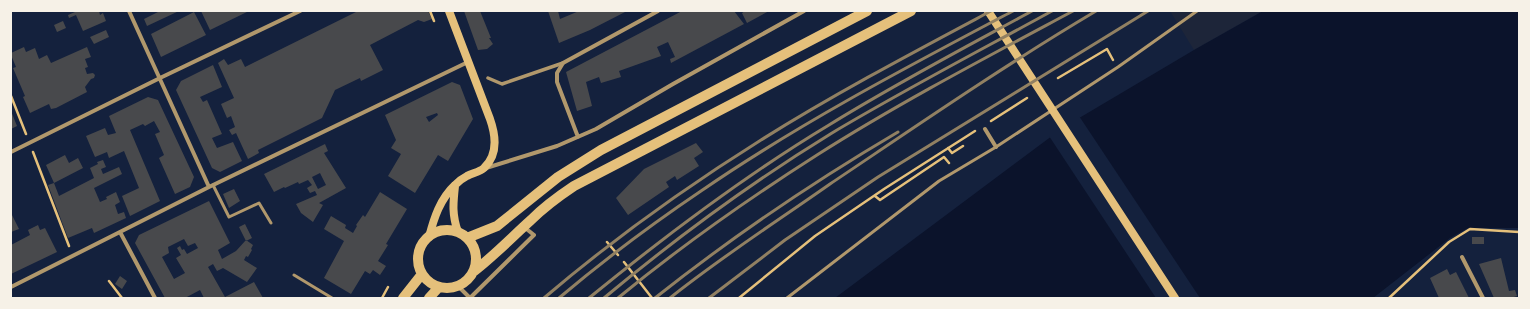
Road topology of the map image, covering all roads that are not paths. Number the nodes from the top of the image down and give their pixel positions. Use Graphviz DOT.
graph roads {
  1 [pos="129,11"];
  2 [pos="300,11"];
  3 [pos="449,11"];
  4 [pos="658,11"];
  5 [pos="804,11"];
  6 [pos="867,11"];
  7 [pos="911,11"];
  8 [pos="988,11"];
  9 [pos="1197,11"];
  10 [pos="468,62"];
  11 [pos="563,64"];
  12 [pos="160,78"];
  13 [pos="488,78"];
  14 [pos="985,130"];
  15 [pos="578,137"];
  16 [pos="996,147"];
  17 [pos="11,152"];
  18 [pos="484,169"];
  19 [pos="455,185"];
  20 [pos="211,186"];
  21 [pos="271,223"];
  22 [pos="528,223"];
  23 [pos="120,232"];
  24 [pos="458,232"];
  25 [pos="429,237"];
  26 [pos="467,238"];
  27 [pos="1462,257"];
  28 [pos="473,272"];
  29 [pos="422,274"];
  30 [pos="294,275"];
  31 [pos="458,286"];
  32 [pos="11,287"];
  33 [pos="439,287"];
  34 [pos="155,298"];
  35 [pos="332,298"];
  36 [pos="402,298"];
  37 [pos="429,298"];
  38 [pos="470,298"];
  39 [pos="787,298"];
  40 [pos="1175,298"];
  41 [pos="1482,298"];
  1 -- 12 [label="street"];
  2 -- 12 [label="street"];
  3 -- 10 [label="main road"];
  4 -- 11 [label="street"];
  5 -- 15 [label="street"];
  6 -- 26 [label="main road"];
  7 -- 22 [label="main road"];
  8 -- 40 [label="main road"];
  9 -- 16 [label="lane"];
  10 -- 18 [label="main road"];
  10 -- 20 [label="street"];
  11 -- 13 [label="street"];
  11 -- 15 [label="street"];
  12 -- 17 [label="street"];
  12 -- 20 [label="street"];
  14 -- 16 [label="street"];
  15 -- 18 [label="street"];
  16 -- 39 [label="lane"];
  18 -- 19 [label="main road"];
  19 -- 24 [label="main road"];
  19 -- 25 [label="main road"];
  20 -- 21 [label="lane"];
  20 -- 23 [label="street"];
  22 -- 28 [label="main road"];
  22 -- 38 [label="street"];
  23 -- 32 [label="street"];
  23 -- 34 [label="street"];
  24 -- 25 [label="main road"];
  24 -- 26 [label="main road"];
  25 -- 29 [label="main road"];
  26 -- 28 [label="main road"];
  27 -- 41 [label="street"];
  28 -- 31 [label="main road"];
  29 -- 33 [label="main road"];
  29 -- 36 [label="main road"];
  30 -- 35 [label="lane"];
  31 -- 33 [label="main road"];
  31 -- 38 [label="street"];
  33 -- 37 [label="main road"];
}
